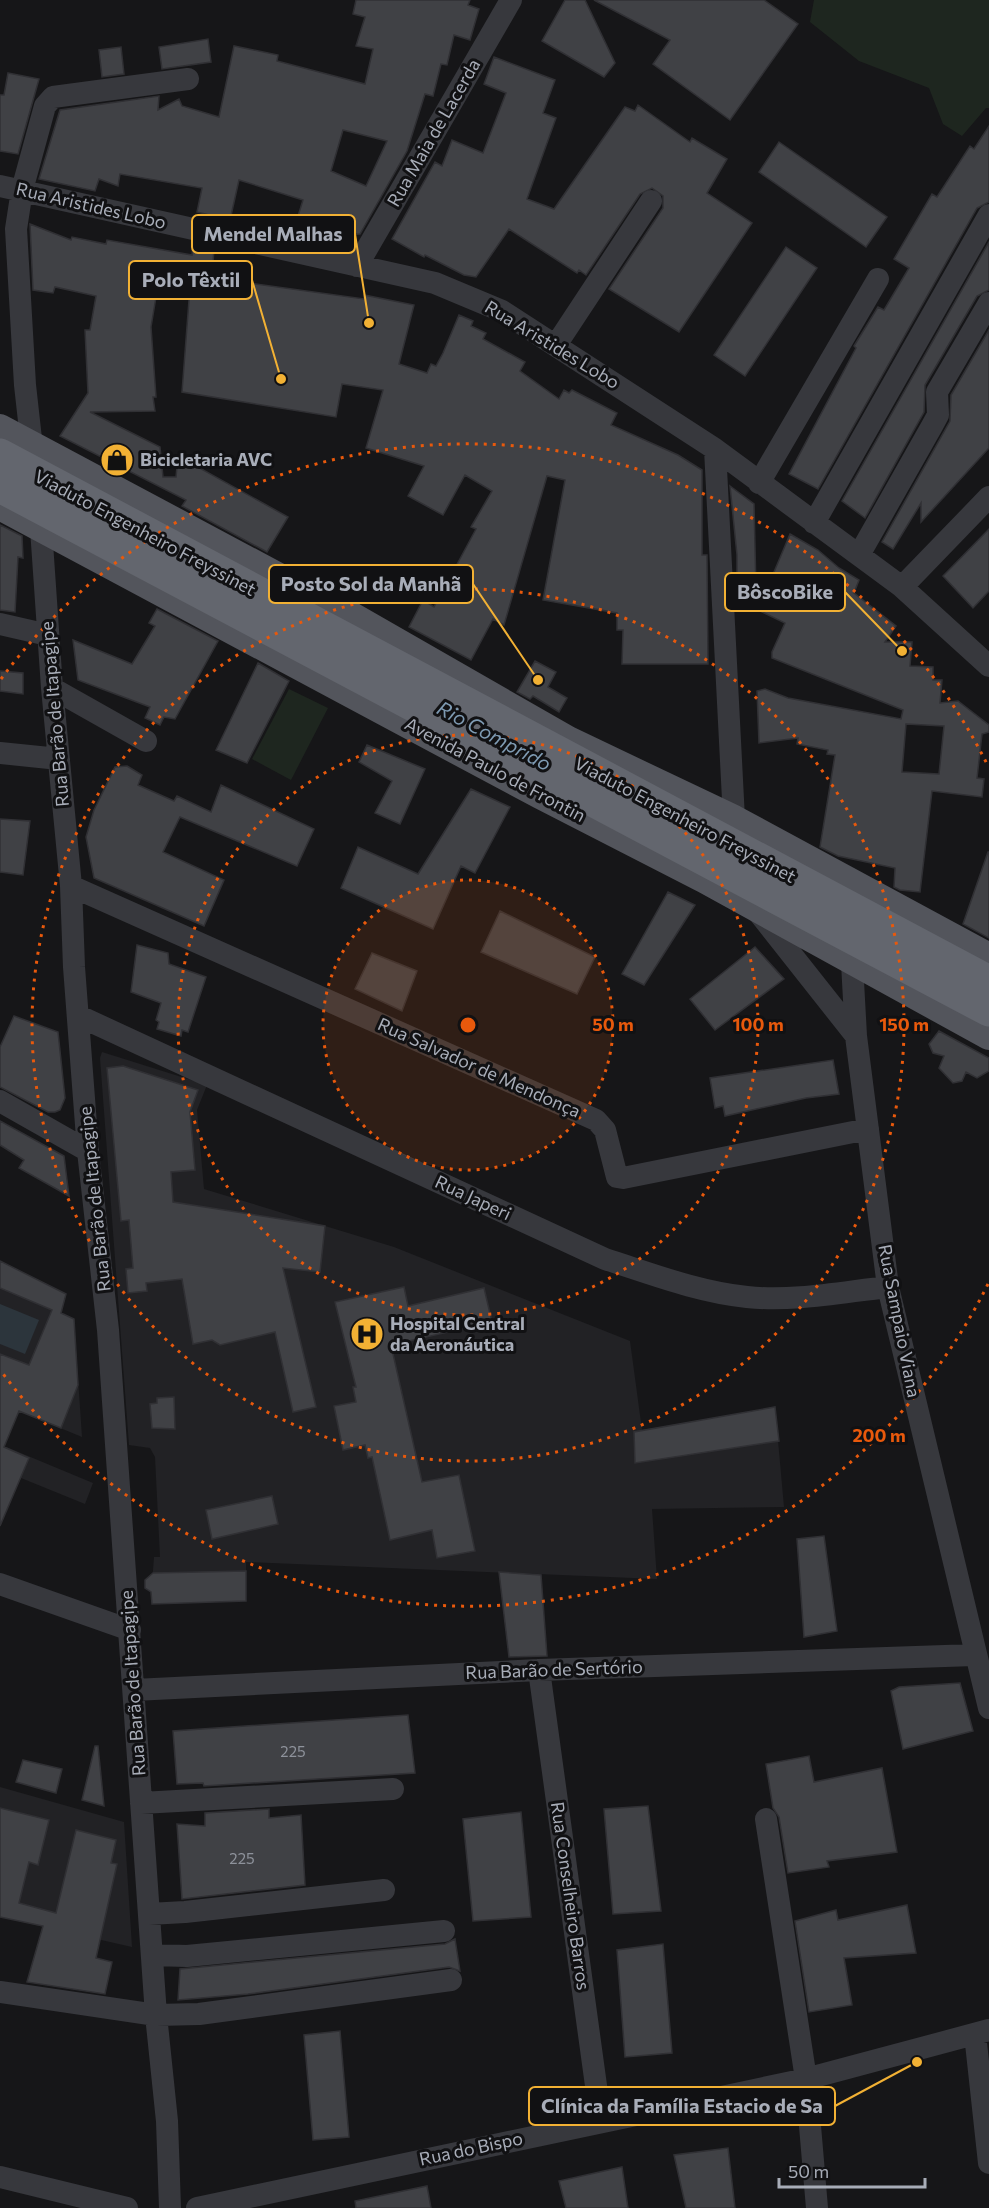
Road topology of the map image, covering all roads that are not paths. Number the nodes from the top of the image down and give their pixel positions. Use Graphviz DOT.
graph roads {
  1 [pos="511,0"];
  2 [pos="188,79"];
  3 [pos="11,188"];
  4 [pos="651,201"];
  5 [pos="989,215"];
  6 [pos="357,266"];
  7 [pos="878,279"];
  8 [pos="989,303"];
  9 [pos="556,345"];
  10 [pos="0,428"];
  11 [pos="31,446"];
  12 [pos="715,449"];
  13 [pos="0,455"];
  14 [pos="759,483"];
  15 [pos="0,486"];
  16 [pos="989,497"];
  17 [pos="0,506"];
  18 [pos="814,523"];
  19 [pos="41,527"];
  20 [pos="859,555"];
  21 [pos="902,586"];
  22 [pos="350,615"];
  23 [pos="0,624"];
  24 [pos="48,635"];
  25 [pos="989,666"];
  26 [pos="317,676"];
  27 [pos="52,688"];
  28 [pos="568,740"];
  29 [pos="146,741"];
  30 [pos="0,753"];
  31 [pos="59,759"];
  32 [pos="540,795"];
  33 [pos="734,819"];
  34 [pos="704,879"];
  35 [pos="71,886"];
  36 [pos="883,901"];
  37 [pos="755,909"];
  38 [pos="989,957"];
  39 [pos="852,963"];
  40 [pos="989,982"];
  41 [pos="989,1010"];
  42 [pos="79,1016"];
  43 [pos="856,1036"];
  44 [pos="989,1036"];
  45 [pos="0,1101"];
  46 [pos="868,1129"];
  47 [pos="88,1151"];
  48 [pos="888,1287"];
  49 [pos="0,1584"];
  50 [pos="130,1630"];
  51 [pos="974,1655"];
  52 [pos="539,1670"];
  53 [pos="134,1690"];
  54 [pos="989,1708"];
  55 [pos="393,1789"];
  56 [pos="141,1803"];
  57 [pos="766,1819"];
  58 [pos="384,1890"];
  59 [pos="149,1914"];
  60 [pos="444,1931"];
  61 [pos="152,1955"];
  62 [pos="451,1980"];
  63 [pos="0,1992"];
  64 [pos="156,2015"];
  65 [pos="982,2032"];
  66 [pos="806,2079"];
  67 [pos="601,2122"];
  68 [pos="989,2163"];
  69 [pos="0,2177"];
  70 [pos="241,2203"];
  71 [pos="127,2208"];
  72 [pos="170,2208"];
  73 [pos="197,2208"];
  74 [pos="817,2208"];
  1 -- 6 [label="street, Rua Maia de Lacerda"];
  2 -- 3 [label="street, Rua Barão de Itapagipe"];
  3 -- 6 [label="street, Rua Aristides Lobo"];
  3 -- 11 [label="street, Rua Barão de Itapagipe"];
  4 -- 9 [label="street"];
  5 -- 18 [label="street"];
  6 -- 9 [label="street, Rua Aristides Lobo"];
  7 -- 14 [label="street"];
  8 -- 20 [label="street"];
  9 -- 12 [label="street, Rua Aristides Lobo"];
  10 -- 11 [label="main road"];
  11 -- 19 [label="street, Rua Barão de Itapagipe, bridge"];
  11 -- 22 [label="main road"];
  12 -- 14 [label="street, Rua Aristides Lobo"];
  12 -- 33 [label="street"];
  13 -- 40 [label="highway, Viaduto Engenheiro Freyssinet, bridge"];
  14 -- 18 [label="street, Rua Aristides Lobo"];
  15 -- 41 [label="highway, Viaduto Engenheiro Freyssinet, bridge"];
  16 -- 21 [label="street"];
  17 -- 19 [label="main road, Avenida Paulo de Frontin"];
  18 -- 20 [label="street, Rua Aristides Lobo"];
  19 -- 24 [label="street, Rua Barão de Itapagipe"];
  19 -- 26 [label="main road, Avenida Paulo de Frontin"];
  20 -- 21 [label="street, Rua Aristides Lobo"];
  21 -- 25 [label="street, Rua Aristides Lobo"];
  22 -- 26 [label="main road, bridge"];
  22 -- 28 [label="main road"];
  23 -- 24 [label="street"];
  24 -- 27 [label="street, Rua Barão de Itapagipe"];
  26 -- 32 [label="main road, Avenida Paulo de Frontin"];
  27 -- 29 [label="street"];
  27 -- 31 [label="street, Rua Barão de Itapagipe"];
  28 -- 32 [label="main road, bridge"];
  28 -- 33 [label="main road"];
  30 -- 31 [label="street"];
  31 -- 35 [label="street, Rua Barão de Itapagipe"];
  32 -- 34 [label="main road, Avenida Paulo de Frontin"];
  33 -- 34 [label="street, bridge"];
  33 -- 36 [label="main road"];
  34 -- 37 [label="main road, Avenida Paulo de Frontin"];
  35 -- 42 [label="street, Rua Barão de Itapagipe"];
  35 -- 46 [label="street, Rua Salvador de Mendonça"];
  36 -- 38 [label="main road"];
  36 -- 39 [label="main road, bridge"];
  37 -- 39 [label="main road, Avenida Paulo de Frontin"];
  37 -- 43 [label="street"];
  39 -- 43 [label="street, Rua Sampaio Viana"];
  39 -- 44 [label="main road, Avenida Paulo de Frontin"];
  42 -- 47 [label="street, Rua Barão de Itapagipe"];
  42 -- 48 [label="street, Rua Japeri"];
  43 -- 46 [label="street, Rua Sampaio Viana"];
  45 -- 47 [label="street"];
  46 -- 48 [label="street, Rua Sampaio Viana"];
  47 -- 50 [label="street, Rua Barão de Itapagipe"];
  48 -- 51 [label="street, Rua Sampaio Viana"];
  49 -- 50 [label="street"];
  50 -- 53 [label="street, Rua Barão de Itapagipe"];
  51 -- 52 [label="street, Rua Barão de Sertório"];
  51 -- 54 [label="street, Rua Sampaio Viana"];
  52 -- 53 [label="street, Rua Barão de Sertório"];
  52 -- 67 [label="street, Rua Conselheiro Barros"];
  53 -- 56 [label="street, Rua Barão de Itapagipe"];
  55 -- 56 [label="street"];
  56 -- 59 [label="street, Rua Barão de Itapagipe"];
  57 -- 66 [label="street"];
  58 -- 59 [label="street"];
  59 -- 61 [label="street, Rua Barão de Itapagipe"];
  60 -- 61 [label="street"];
  61 -- 64 [label="street, Rua Barão de Itapagipe"];
  62 -- 64 [label="street"];
  63 -- 64 [label="street"];
  64 -- 72 [label="street, Rua Barão de Itapagipe"];
  65 -- 66 [label="street, Rua do Bispo"];
  65 -- 68 [label="street"];
  66 -- 67 [label="street, Rua do Bispo"];
  66 -- 74 [label="street"];
  67 -- 70 [label="street, Rua do Bispo"];
  69 -- 71 [label="street"];
  70 -- 73 [label="street, Rua do Bispo"];
}
